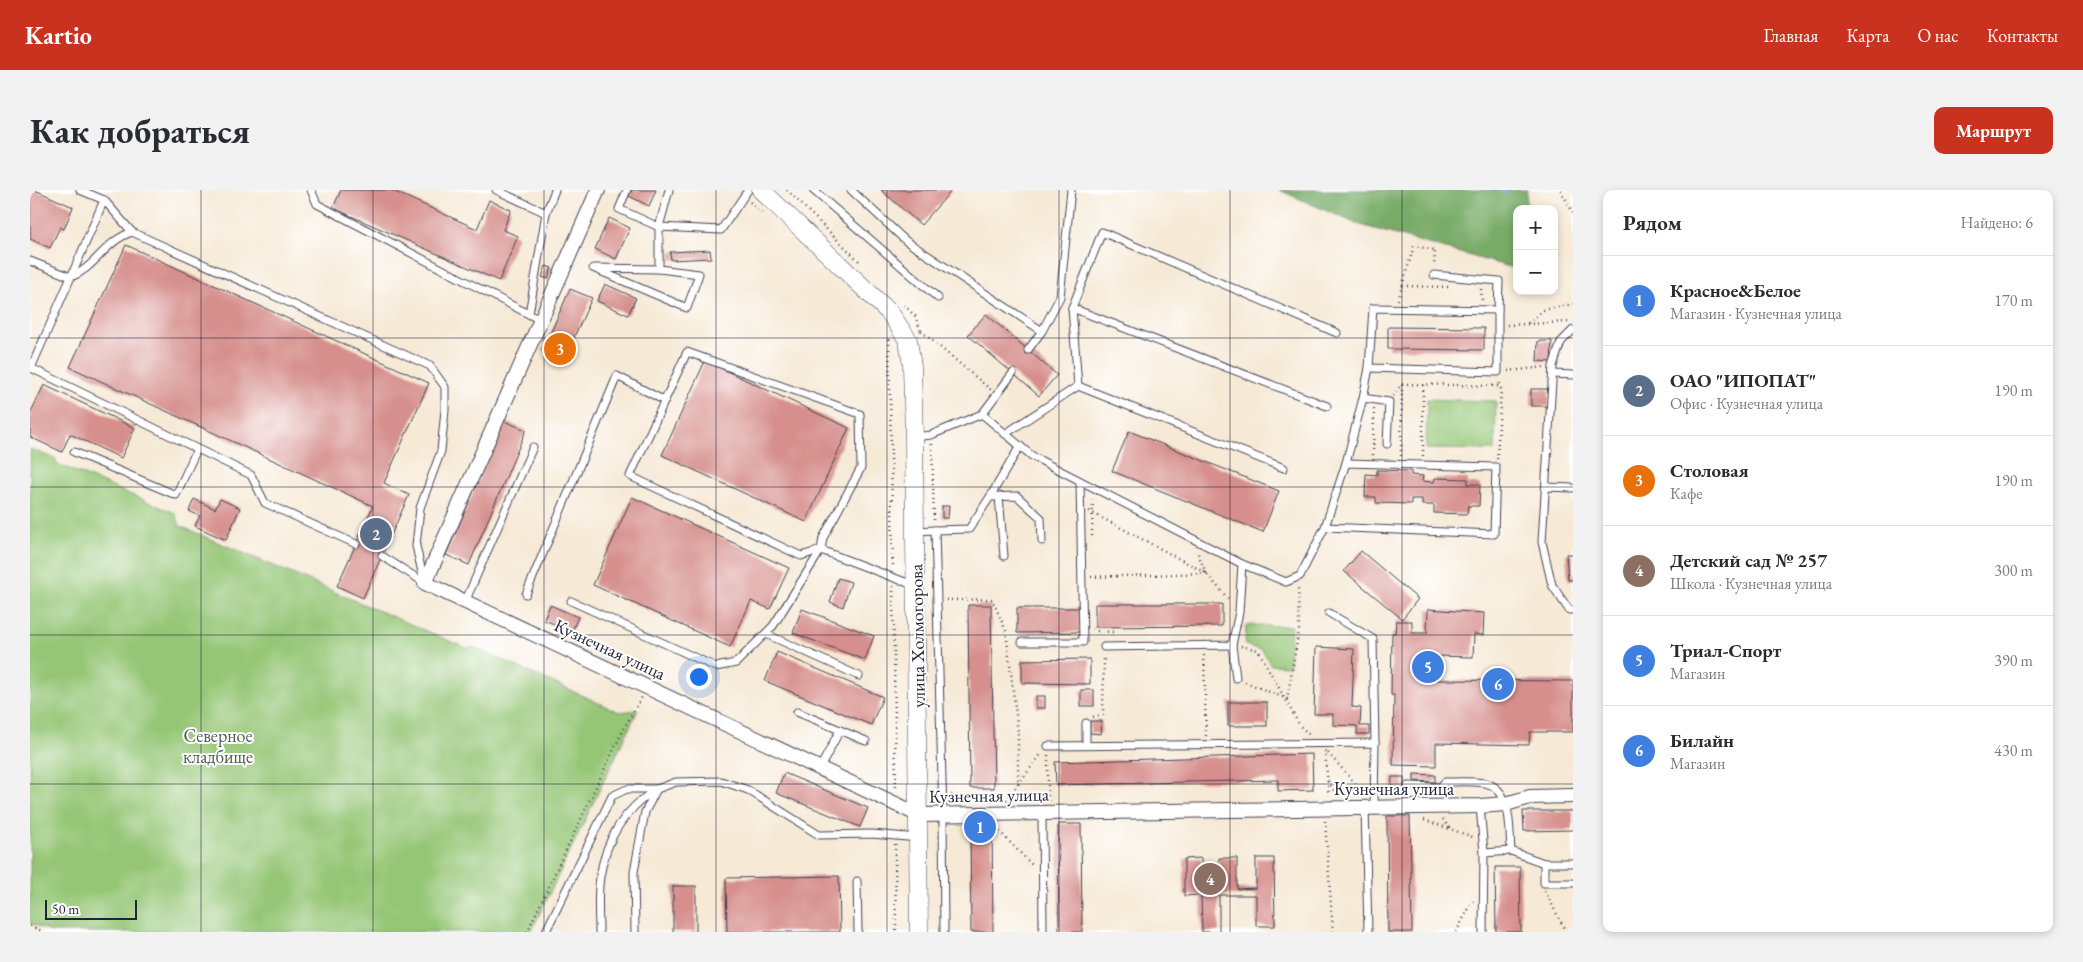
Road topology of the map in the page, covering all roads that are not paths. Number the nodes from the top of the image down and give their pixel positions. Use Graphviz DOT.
graph roads {
  1 [pos="80,190"];
  2 [pos="311,190"];
  3 [pos="496,190"];
  4 [pos="555,190"];
  5 [pos="598,190"];
  6 [pos="627,190"];
  7 [pos="669,190"];
  8 [pos="762,190"];
  9 [pos="813,190"];
  10 [pos="851,190"];
  11 [pos="1071,190"];
  12 [pos="746,193"];
  13 [pos="104,200"];
  14 [pos="546,213"];
  15 [pos="659,227"];
  16 [pos="132,232"];
  17 [pos="30,261"];
  18 [pos="660,268"];
  19 [pos="1434,275"];
  20 [pos="70,277"];
  21 [pos="938,298"];
  22 [pos="1072,308"];
  23 [pos="1498,310"];
  24 [pos="536,318"];
  25 [pos="1573,330"];
  26 [pos="1042,331"];
  27 [pos="1337,333"];
  28 [pos="1028,350"];
  29 [pos="30,368"];
  30 [pos="1369,368"];
  31 [pos="1013,373"];
  32 [pos="1553,374"];
  33 [pos="1573,375"];
  34 [pos="1078,386"];
  35 [pos="1363,398"];
  36 [pos="665,401"];
  37 [pos="1326,406"];
  38 [pos="982,414"];
  39 [pos="1005,434"];
  40 [pos="914,437"];
  41 [pos="1387,444"];
  42 [pos="1020,446"];
  43 [pos="533,447"];
  44 [pos="197,449"];
  45 [pos="74,452"];
  46 [pos="1346,463"];
  47 [pos="1284,468"];
  48 [pos="1080,482"];
  49 [pos="1546,487"];
  50 [pos="1573,488"];
  51 [pos="999,496"];
  52 [pos="990,497"];
  53 [pos="1325,527"];
  54 [pos="935,530"];
  55 [pos="916,531"];
  56 [pos="1042,541"];
  57 [pos="356,544"];
  58 [pos="821,550"];
  59 [pos="382,556"];
  60 [pos="1004,556"];
  61 [pos="1242,564"];
  62 [pos="425,583"];
  63 [pos="916,586"];
  64 [pos="526,594"];
  65 [pos="571,601"];
  66 [pos="465,602"];
  67 [pos="1573,610"];
  68 [pos="1329,613"];
  69 [pos="766,634"];
  70 [pos="1022,642"];
  71 [pos="1232,646"];
  72 [pos="1104,647"];
  73 [pos="859,676"];
  74 [pos="1236,678"];
  75 [pos="797,712"];
  76 [pos="1086,723"];
  77 [pos="840,730"];
  78 [pos="866,741"];
  79 [pos="1374,743"];
  80 [pos="1048,746"];
  81 [pos="1086,746"];
  82 [pos="820,768"];
  83 [pos="1408,786"];
  84 [pos="657,789"];
  85 [pos="1573,796"];
  86 [pos="1369,804"];
  87 [pos="1506,804"];
  88 [pos="1480,806"];
  89 [pos="1045,807"];
  90 [pos="919,815"];
  91 [pos="943,815"];
  92 [pos="919,838"];
  93 [pos="1511,851"];
  94 [pos="1484,853"];
  95 [pos="1573,863"];
  96 [pos="1544,864"];
  97 [pos="857,881"];
  98 [pos="1573,883"];
  99 [pos="546,931"];
  100 [pos="599,932"];
  101 [pos="635,932"];
  102 [pos="858,932"];
  103 [pos="920,932"];
  104 [pos="944,932"];
  105 [pos="1044,932"];
  106 [pos="1368,932"];
  107 [pos="1484,932"];
  1 -- 13 [label="lane"];
  2 -- 24 [label="lane"];
  3 -- 14 [label="lane"];
  4 -- 14 [label="lane"];
  5 -- 24 [label="street"];
  6 -- 15 [label="lane"];
  7 -- 15 [label="lane"];
  8 -- 40 [label="street, улица Холмогорова"];
  9 -- 21 [label="lane"];
  10 -- 26 [label="lane"];
  11 -- 26 [label="lane"];
  12 -- 15 [label="lane"];
  13 -- 16 [label="lane"];
  13 -- 20 [label="lane"];
  14 -- 24 [label="lane"];
  15 -- 18 [label="lane"];
  16 -- 20 [label="lane"];
  16 -- 62 [label="lane"];
  17 -- 20 [label="lane"];
  18 -- 18 [label="lane"];
  19 -- 23 [label="lane"];
  20 -- 29 [label="lane"];
  22 -- 27 [label="lane"];
  22 -- 34 [label="lane"];
  22 -- 37 [label="lane"];
  23 -- 30 [label="lane"];
  23 -- 30 [label="lane"];
  24 -- 62 [label="street"];
  25 -- 32 [label="lane"];
  26 -- 28 [label="lane"];
  29 -- 44 [label="lane"];
  30 -- 35 [label="lane"];
  31 -- 38 [label="lane"];
  32 -- 33 [label="lane"];
  32 -- 49 [label="lane"];
  34 -- 39 [label="lane"];
  34 -- 47 [label="lane"];
  35 -- 41 [label="lane"];
  35 -- 46 [label="lane"];
  36 -- 58 [label="lane"];
  36 -- 58 [label="lane"];
  36 -- 64 [label="lane"];
  38 -- 39 [label="lane"];
  38 -- 40 [label="lane"];
  39 -- 42 [label="lane"];
  40 -- 55 [label="street, улица Холмогорова"];
  42 -- 48 [label="lane"];
  42 -- 52 [label="lane"];
  43 -- 66 [label="lane"];
  44 -- 45 [label="lane"];
  44 -- 57 [label="lane"];
  46 -- 53 [label="lane"];
  46 -- 53 [label="lane"];
  48 -- 61 [label="lane"];
  48 -- 70 [label="lane"];
  49 -- 50 [label="lane"];
  49 -- 67 [label="lane"];
  51 -- 52 [label="lane"];
  51 -- 56 [label="lane"];
  51 -- 60 [label="lane"];
  52 -- 54 [label="lane"];
  53 -- 61 [label="lane"];
  54 -- 55 [label="lane"];
  54 -- 91 [label="lane"];
  55 -- 63 [label="street, улица Холмогорова"];
  58 -- 63 [label="lane"];
  58 -- 69 [label="lane"];
  59 -- 62 [label="lane"];
  61 -- 71 [label="lane"];
  62 -- 66 [label="street, Кузнечная улица"];
  63 -- 90 [label="street, улица Холмогорова"];
  65 -- 69 [label="lane"];
  66 -- 82 [label="street, Кузнечная улица"];
  68 -- 79 [label="lane"];
  69 -- 73 [label="lane"];
  71 -- 72 [label="lane"];
  71 -- 74 [label="lane"];
  75 -- 77 [label="lane"];
  76 -- 81 [label="lane"];
  77 -- 78 [label="lane"];
  77 -- 82 [label="lane"];
  79 -- 81 [label="lane"];
  79 -- 86 [label="lane"];
  80 -- 81 [label="lane"];
  82 -- 90 [label="street, Кузнечная улица"];
  83 -- 87 [label="lane"];
  84 -- 92 [label="lane"];
  84 -- 99 [label="lane"];
  84 -- 100 [label="lane"];
  84 -- 101 [label="lane"];
  85 -- 87 [label="street, Кузнечная улица"];
  86 -- 88 [label="street, Кузнечная улица"];
  86 -- 89 [label="street, Кузнечная улица"];
  86 -- 106 [label="lane"];
  87 -- 88 [label="street, Кузнечная улица"];
  87 -- 93 [label="lane"];
  88 -- 94 [label="lane"];
  89 -- 91 [label="street, Кузнечная улица"];
  89 -- 105 [label="lane"];
  90 -- 91 [label="street, Кузнечная улица"];
  90 -- 92 [label="street, улица Холмогорова"];
  91 -- 104 [label="lane"];
  92 -- 103 [label="street, улица Холмогорова"];
  93 -- 94 [label="lane"];
  93 -- 96 [label="lane"];
  94 -- 107 [label="lane"];
  95 -- 96 [label="lane"];
  96 -- 98 [label="lane"];
  97 -- 102 [label="lane"];
}
